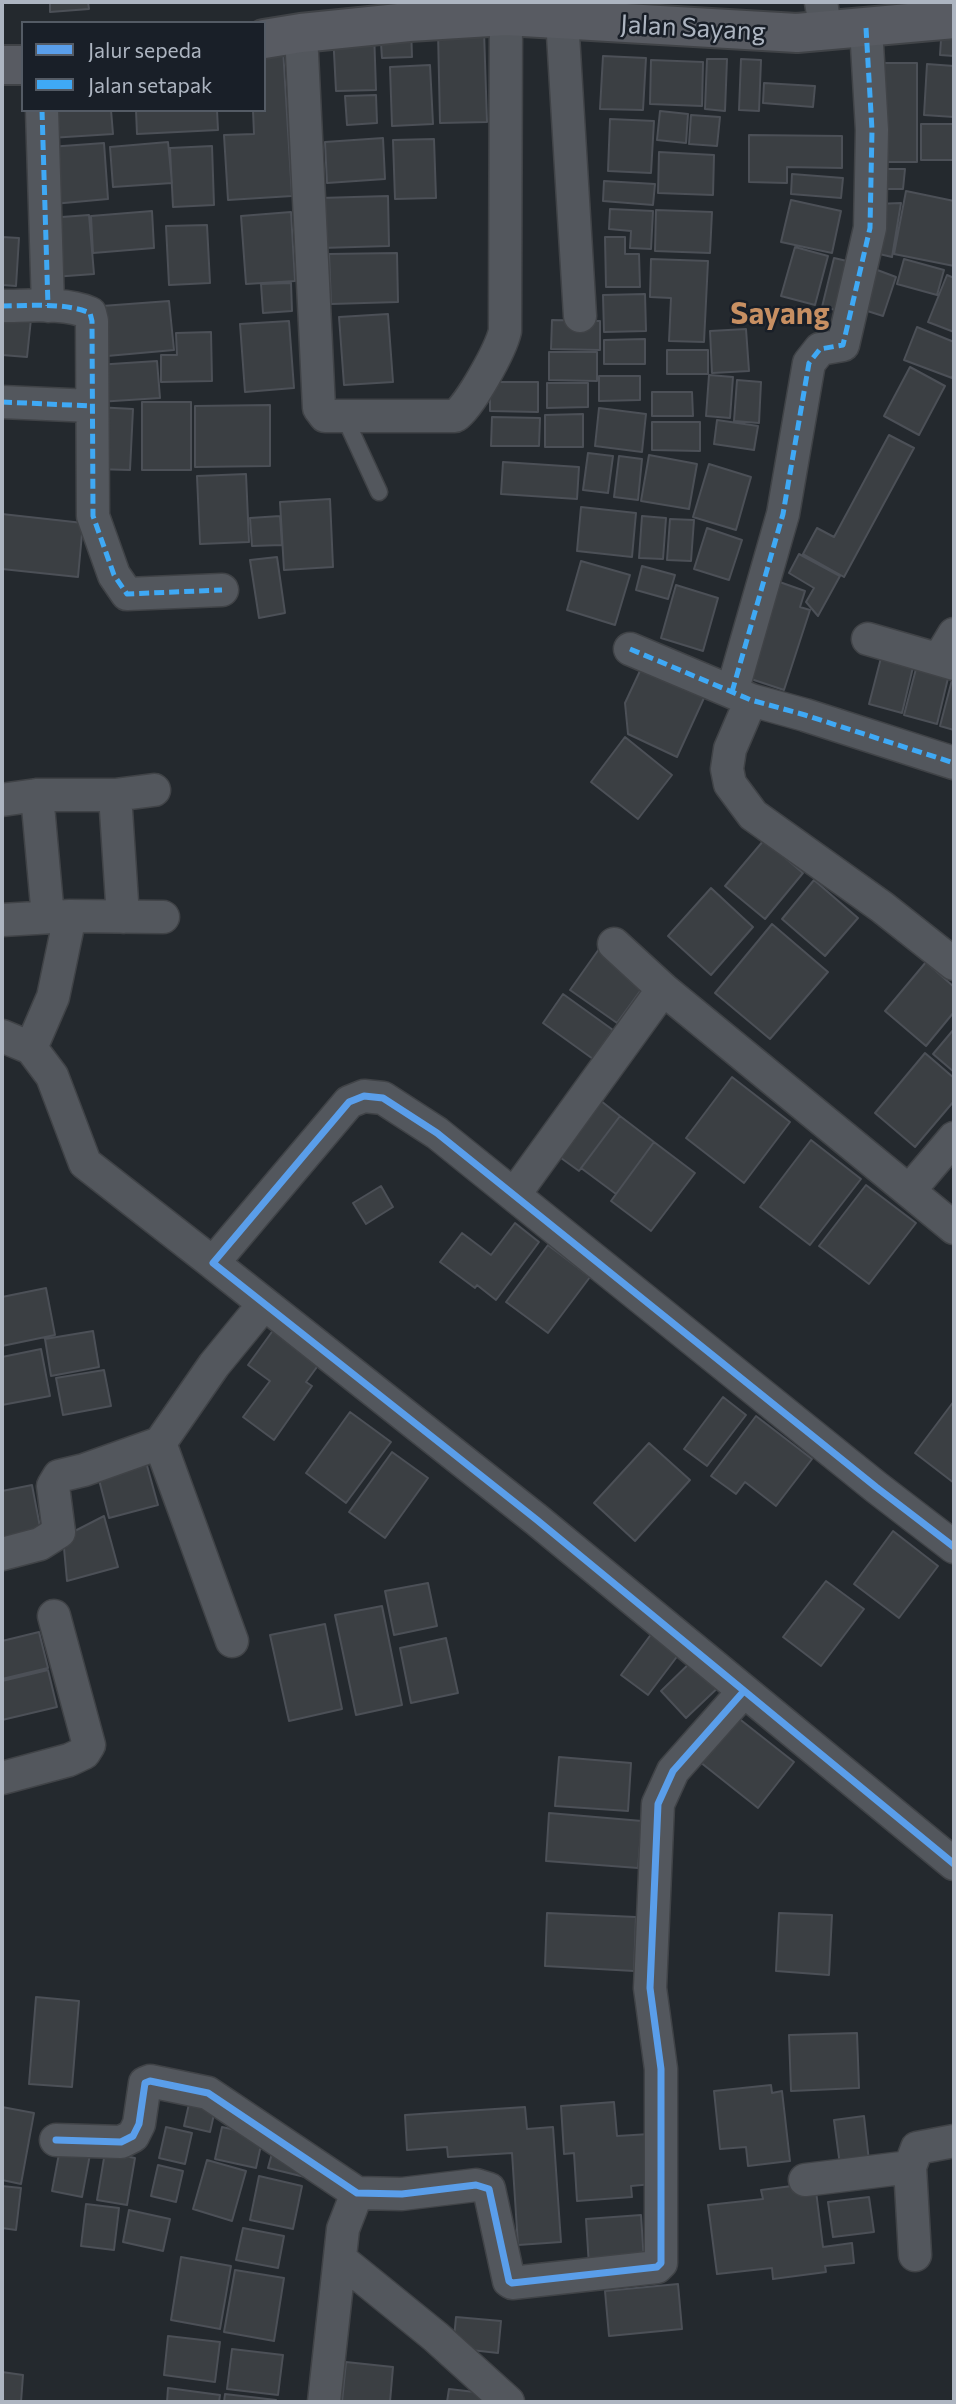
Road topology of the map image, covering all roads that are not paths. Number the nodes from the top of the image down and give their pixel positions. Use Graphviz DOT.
graph roads {
  1 [pos="561,11"];
  2 [pos="506,16"];
  3 [pos="824,17"];
  4 [pos="954,19"];
  5 [pos="866,28"];
  6 [pos="301,33"];
  7 [pos="266,39"];
  8 [pos="2,65"];
  9 [pos="21,65"];
  10 [pos="42,112"];
  11 [pos="2,306"];
  12 [pos="48,306"];
  13 [pos="580,316"];
  14 [pos="2,402"];
  15 [pos="92,406"];
  16 [pos="344,416"];
  17 [pos="379,492"];
  18 [pos="222,590"];
  19 [pos="868,639"];
  20 [pos="630,649"];
  21 [pos="949,652"];
  22 [pos="741,696"];
  23 [pos="954,763"];
  24 [pos="154,790"];
  25 [pos="37,795"];
  26 [pos="116,795"];
  27 [pos="2,800"];
  28 [pos="59,916"];
  29 [pos="123,917"];
  30 [pos="163,917"];
  31 [pos="2,920"];
  32 [pos="614,944"];
  33 [pos="954,964"];
  34 [pos="663,989"];
  35 [pos="2,1036"];
  36 [pos="31,1048"];
  37 [pos="954,1138"];
  38 [pos="909,1191"];
  39 [pos="514,1195"];
  40 [pos="954,1228"];
  41 [pos="213,1264"];
  42 [pos="264,1304"];
  43 [pos="160,1443"];
  44 [pos="954,1547"];
  45 [pos="2,1554"];
  46 [pos="54,1616"];
  47 [pos="232,1641"];
  48 [pos="743,1692"];
  49 [pos="2,1778"];
  50 [pos="954,1864"];
  51 [pos="56,2140"];
  52 [pos="954,2141"];
  53 [pos="910,2167"];
  54 [pos="805,2180"];
  55 [pos="357,2193"];
  56 [pos="915,2255"];
  57 [pos="340,2259"];
  58 [pos="324,2402"];
  59 [pos="508,2402"];
  1 -- 2 [label="main road, Jalan Sayang"];
  1 -- 3 [label="main road, Jalan Sayang"];
  1 -- 13 [label="street"];
  2 -- 6 [label="main road, Jalan Sayang"];
  2 -- 16 [label="street"];
  3 -- 5 [label="main road, Jalan Sayang"];
  4 -- 5 [label="main road, Jalan Sayang"];
  5 -- 22 [label="street"];
  6 -- 7 [label="main road, Jalan Sayang"];
  6 -- 16 [label="street"];
  8 -- 9 [label="main road"];
  10 -- 12 [label="street"];
  11 -- 12 [label="street"];
  12 -- 15 [label="street"];
  14 -- 15 [label="street"];
  15 -- 18 [label="street"];
  16 -- 17 [label="lane"];
  19 -- 21 [label="street"];
  20 -- 22 [label="street"];
  22 -- 23 [label="street"];
  22 -- 33 [label="street"];
  24 -- 26 [label="street"];
  25 -- 26 [label="street"];
  25 -- 27 [label="street"];
  25 -- 28 [label="street"];
  26 -- 29 [label="street"];
  28 -- 29 [label="street"];
  28 -- 31 [label="street"];
  28 -- 36 [label="street"];
  29 -- 30 [label="street"];
  32 -- 34 [label="street"];
  34 -- 38 [label="street"];
  34 -- 39 [label="street"];
  35 -- 36 [label="street"];
  36 -- 41 [label="street"];
  37 -- 38 [label="street"];
  38 -- 40 [label="street"];
  39 -- 41 [label="street"];
  39 -- 44 [label="street"];
  41 -- 42 [label="street"];
  42 -- 43 [label="street"];
  42 -- 48 [label="street"];
  43 -- 45 [label="street"];
  43 -- 47 [label="street"];
  46 -- 49 [label="street"];
  48 -- 50 [label="street"];
  48 -- 55 [label="street"];
  51 -- 55 [label="street"];
  52 -- 53 [label="street"];
  53 -- 54 [label="street"];
  53 -- 56 [label="street"];
  55 -- 57 [label="street"];
  57 -- 58 [label="street"];
  57 -- 59 [label="street"];
}
